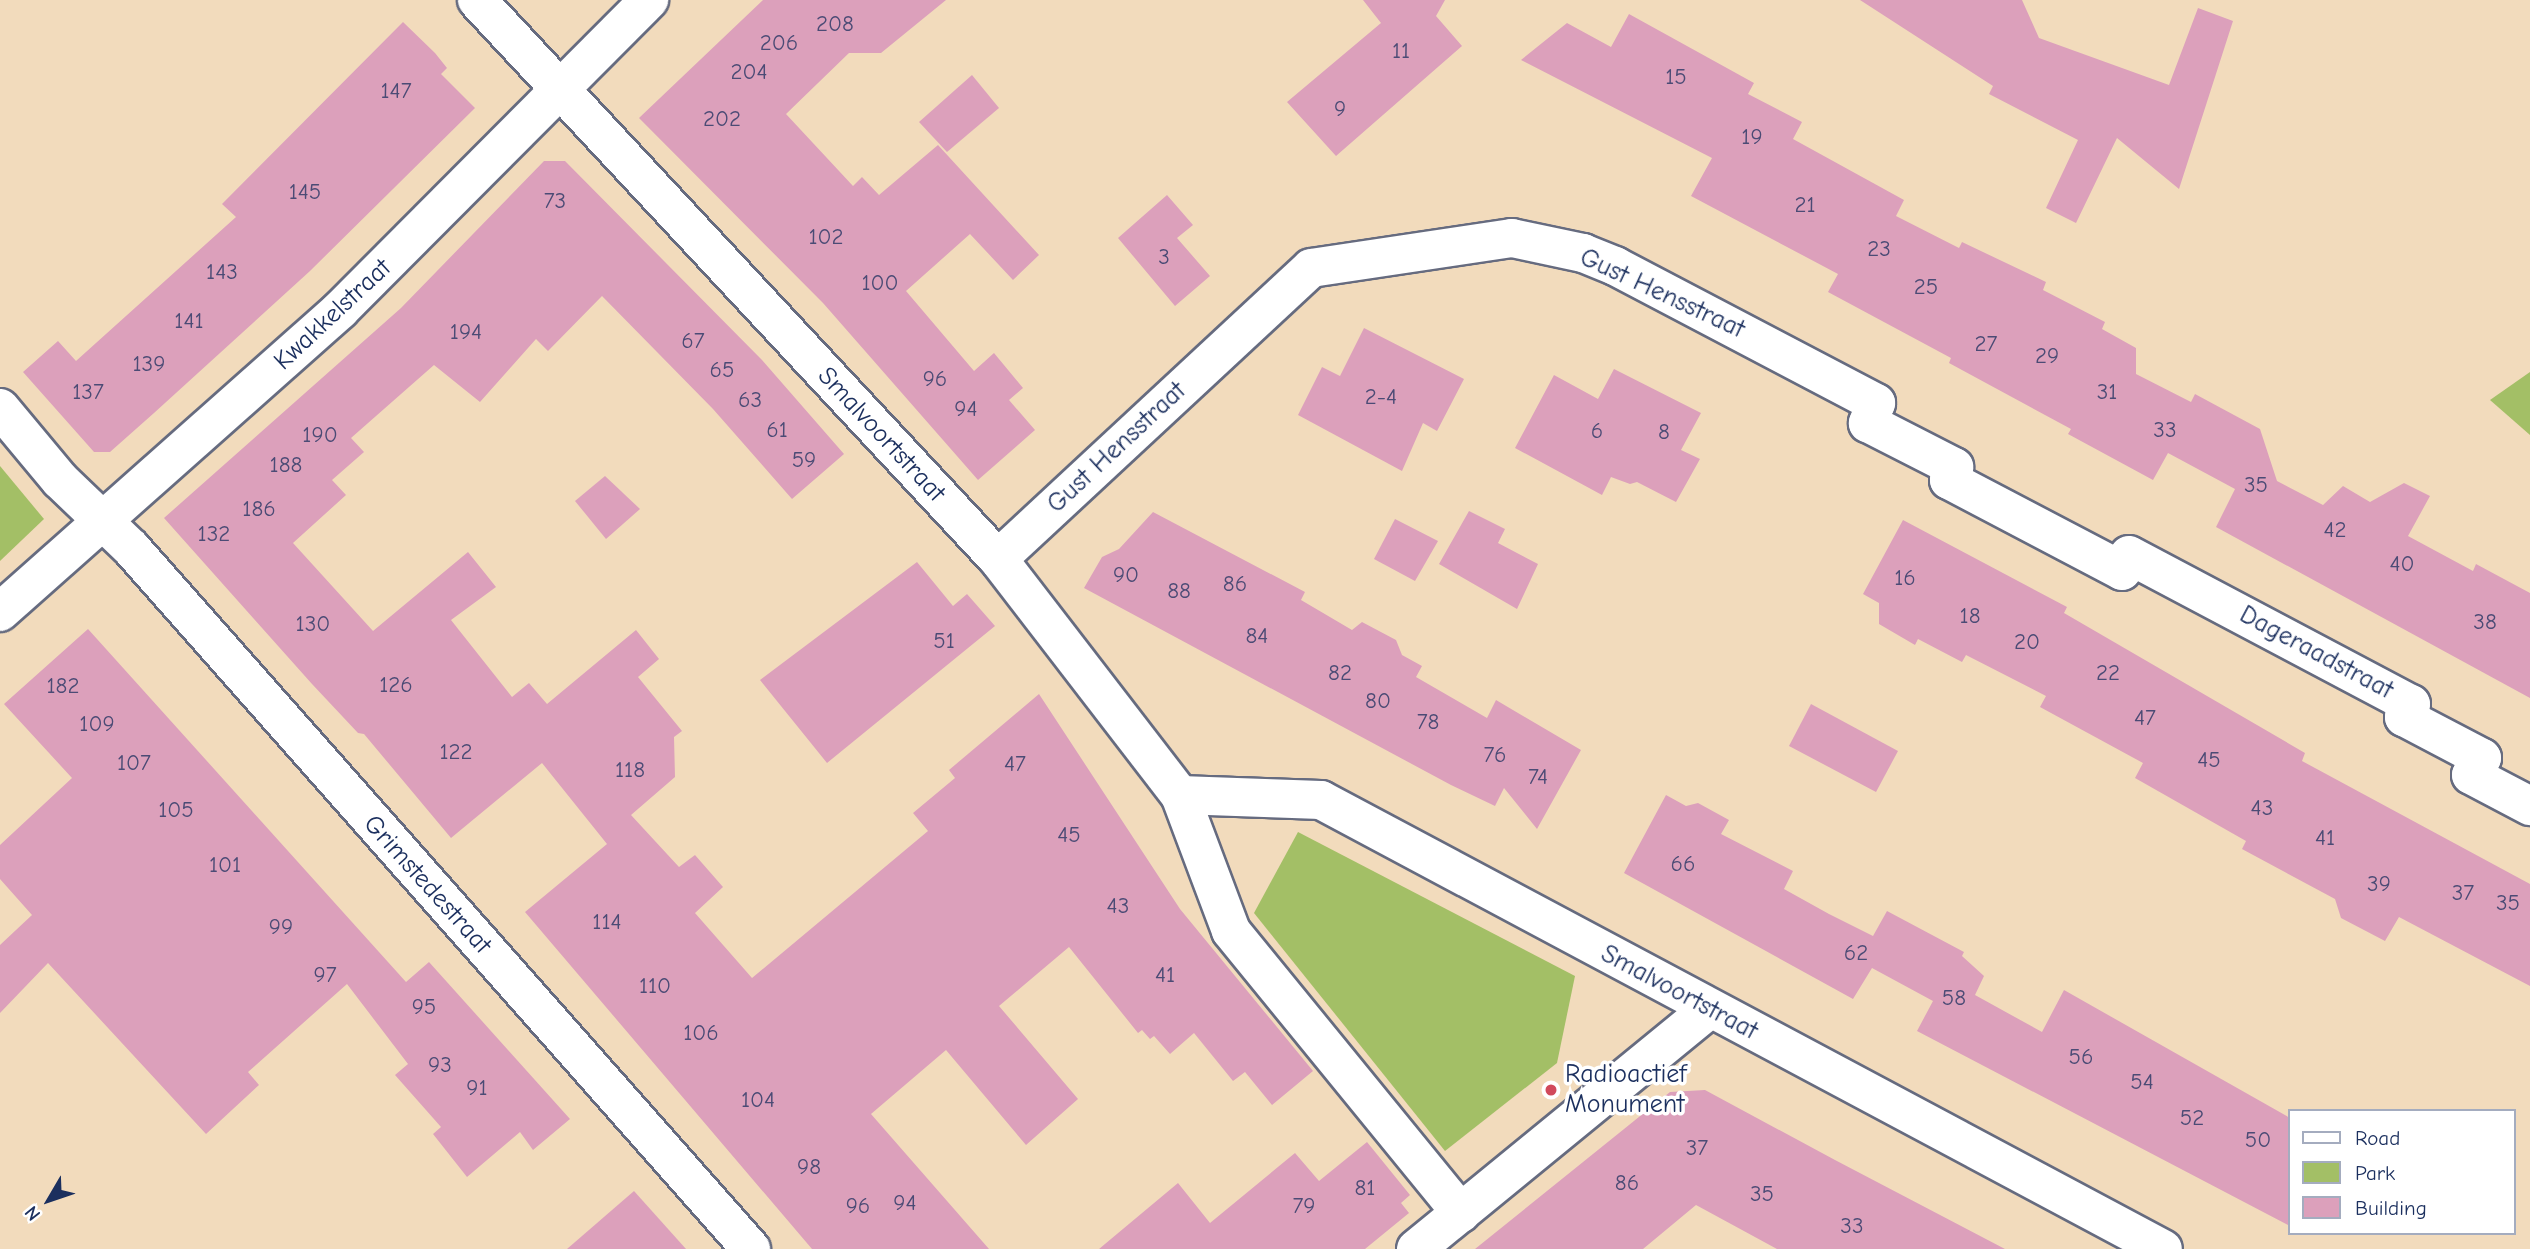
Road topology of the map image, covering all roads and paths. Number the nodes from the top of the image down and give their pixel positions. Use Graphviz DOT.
graph roads {
  1 [pos="477,0"];
  2 [pos="649,0"];
  3 [pos="560,94"];
  4 [pos="0,408"];
  5 [pos="103,523"];
  6 [pos="998,558"];
  7 [pos="2202,592"];
  8 [pos="0,612"];
  9 [pos="1180,794"];
  10 [pos="2530,806"];
  11 [pos="1709,1010"];
  12 [pos="1461,1213"];
  13 [pos="751,1249"];
  14 [pos="1416,1249"];
  15 [pos="2163,1249"];
  1 -- 3 [label="street, Smalvoortstraat"];
  2 -- 3 [label="street, Kwakkelstraat"];
  3 -- 5 [label="street, Kwakkelstraat"];
  3 -- 6 [label="street, Smalvoortstraat"];
  4 -- 5 [label="street, Grimstedestraat"];
  5 -- 8 [label="street, Kwakkelstraat"];
  5 -- 13 [label="street, Grimstedestraat"];
  6 -- 7 [label="street, Gust Hensstraat"];
  6 -- 9 [label="street, Smalvoortstraat"];
  7 -- 10 [label="street, Dageraadstraat"];
  9 -- 11 [label="street, Smalvoortstraat"];
  9 -- 12 [label="street, Smalvoortstraat"];
  11 -- 12 [label="street"];
  11 -- 15 [label="street, Smalvoortstraat"];
  12 -- 14 [label="street"];
}
